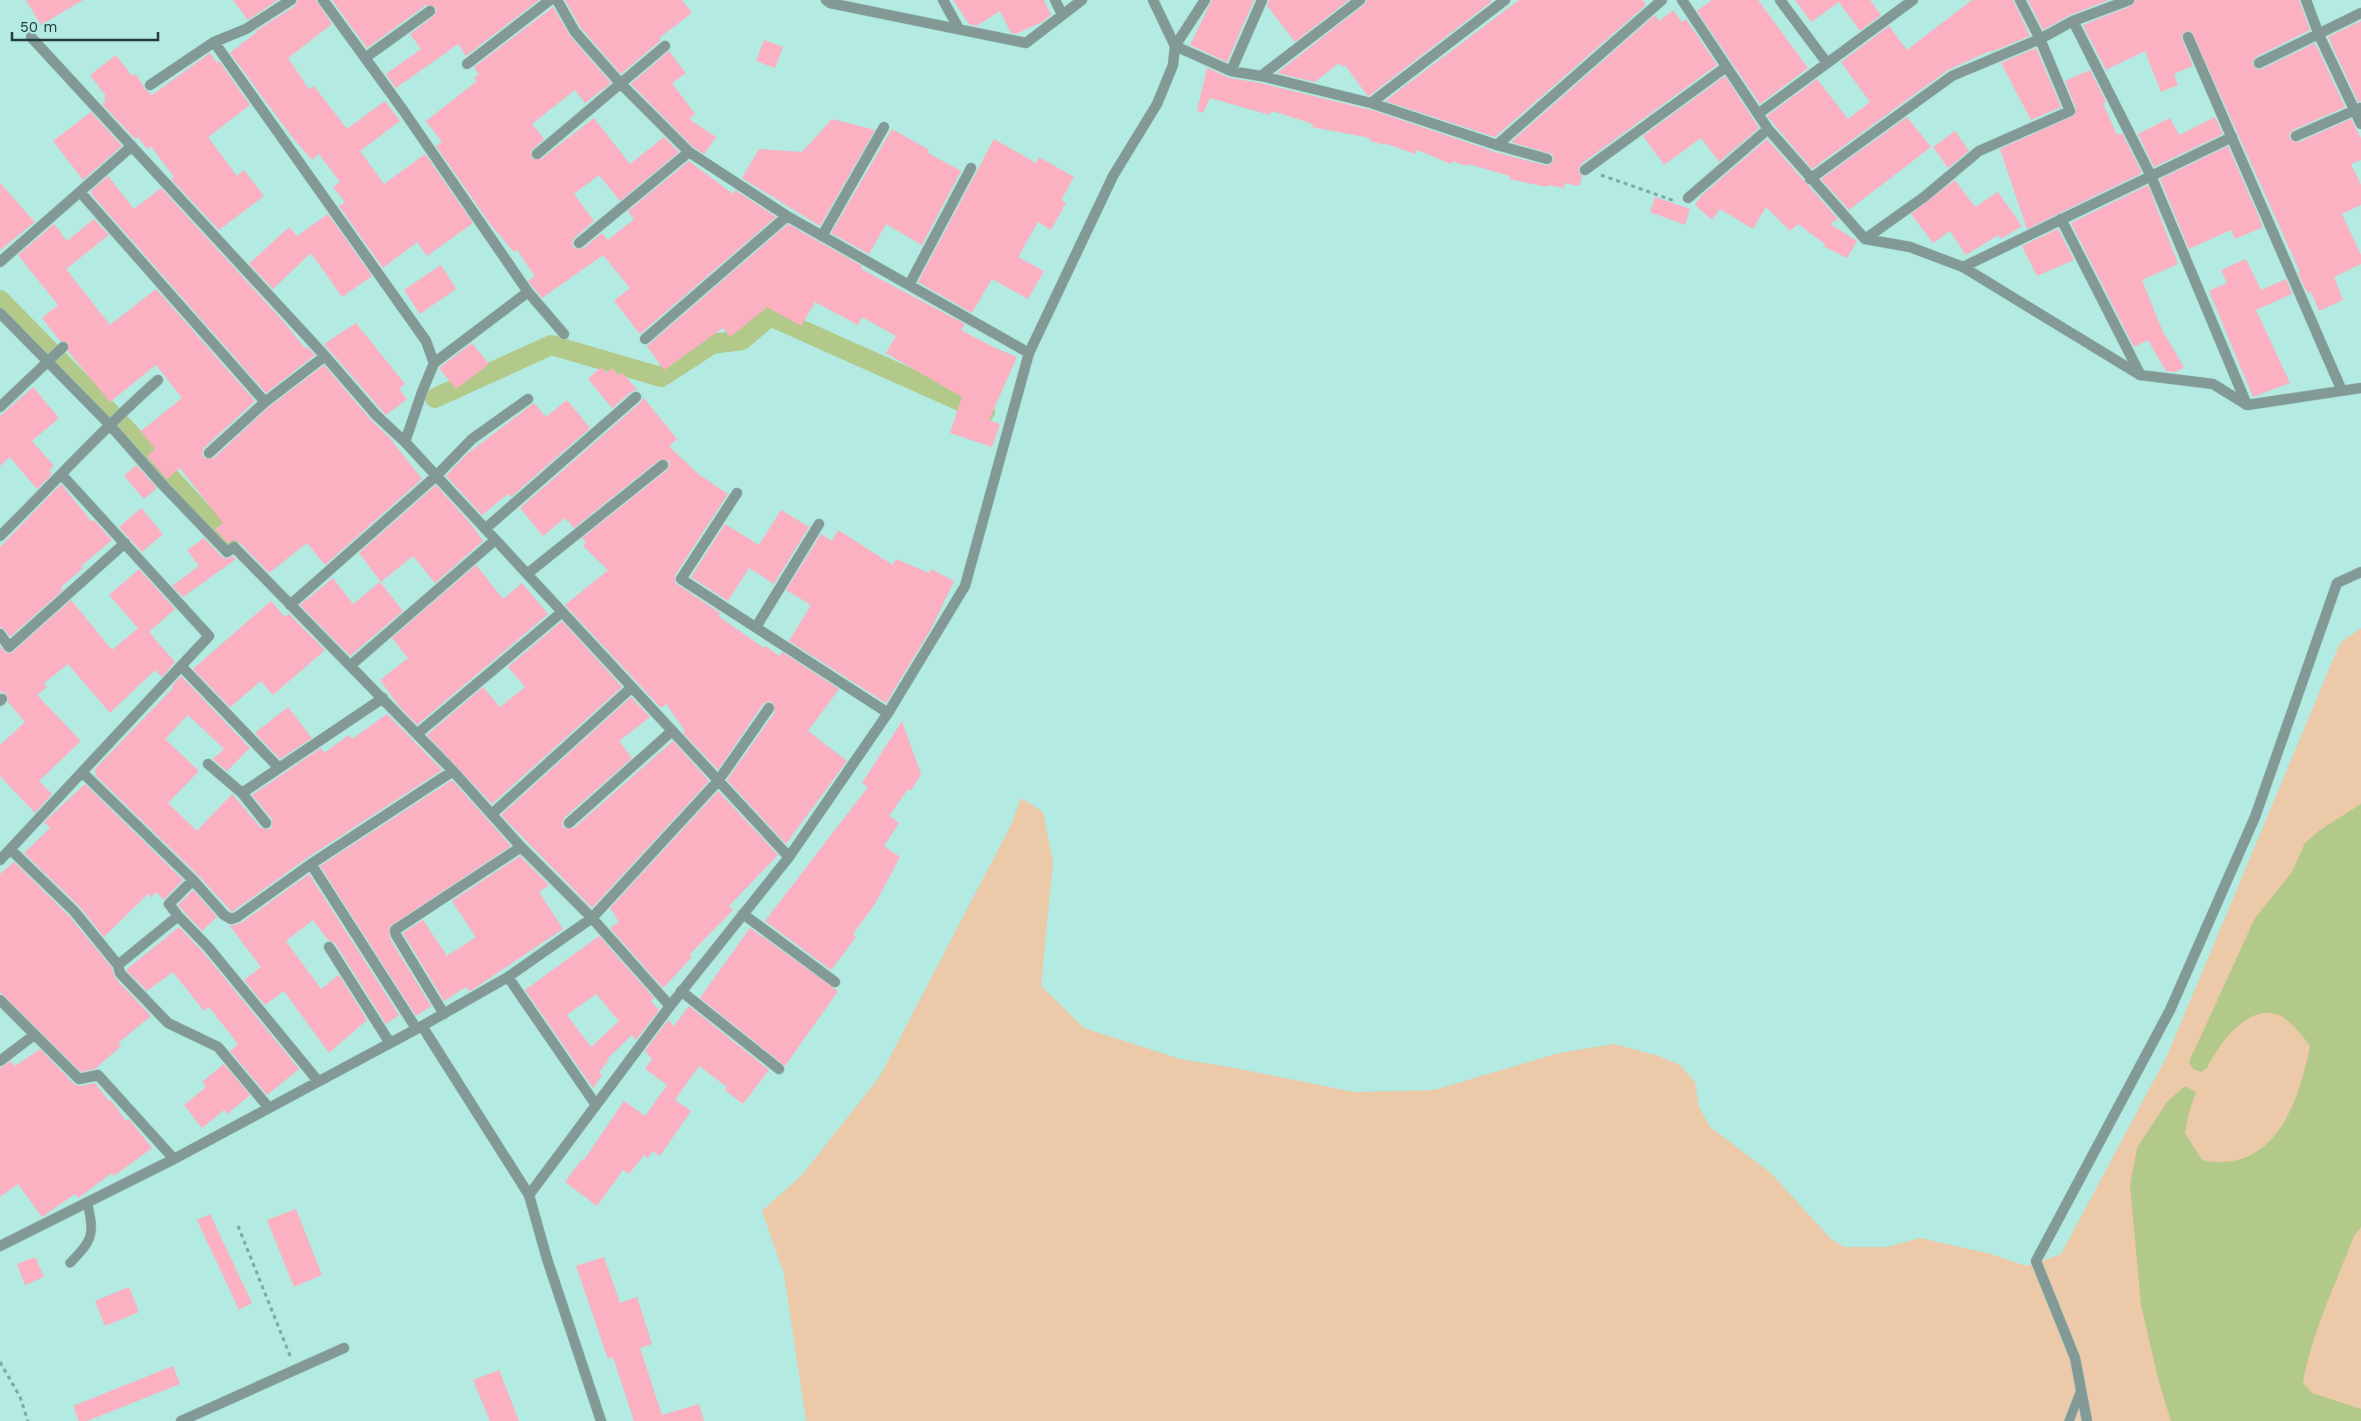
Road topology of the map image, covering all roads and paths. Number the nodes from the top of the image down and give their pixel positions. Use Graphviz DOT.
graph roads {
  1 [pos="291,0"];
  2 [pos="323,0"];
  3 [pos="550,0"];
  4 [pos="557,0"];
  5 [pos="826,0"];
  6 [pos="943,0"];
  7 [pos="1055,0"];
  8 [pos="1082,0"];
  9 [pos="1153,0"];
  10 [pos="1205,0"];
  11 [pos="1262,0"];
  12 [pos="1360,0"];
  13 [pos="1662,0"];
  14 [pos="1682,0"];
  15 [pos="1780,0"];
  16 [pos="1913,0"];
  17 [pos="2020,0"];
  18 [pos="2127,0"];
  19 [pos="2306,0"];
  20 [pos="1502,1"];
  21 [pos="430,11"];
  22 [pos="2361,13"];
  23 [pos="1062,14"];
  24 [pos="2073,21"];
  25 [pos="959,29"];
  26 [pos="2319,35"];
  27 [pos="31,37"];
  28 [pos="2188,37"];
  29 [pos="2040,39"];
  30 [pos="214,42"];
  31 [pos="665,46"];
  32 [pos="1176,46"];
  33 [pos="365,58"];
  34 [pos="1827,63"];
  35 [pos="2259,63"];
  36 [pos="467,64"];
  37 [pos="1726,67"];
  38 [pos="1231,71"];
  39 [pos="1261,76"];
  40 [pos="621,84"];
  41 [pos="150,85"];
  42 [pos="1370,103"];
  43 [pos="2358,109"];
  44 [pos="1758,114"];
  45 [pos="2361,124"];
  46 [pos="884,127"];
  47 [pos="1768,129"];
  48 [pos="2296,136"];
  49 [pos="2232,137"];
  50 [pos="1497,145"];
  51 [pos="132,146"];
  52 [pos="689,152"];
  53 [pos="537,154"];
  54 [pos="1547,159"];
  55 [pos="971,168"];
  56 [pos="1585,170"];
  57 [pos="2151,176"];
  58 [pos="1810,179"];
  59 [pos="80,192"];
  60 [pos="1688,198"];
  61 [pos="787,216"];
  62 [pos="2061,219"];
  63 [pos="822,236"];
  64 [pos="1865,239"];
  65 [pos="579,243"];
  66 [pos="0,262"];
  67 [pos="1963,267"];
  68 [pos="909,285"];
  69 [pos="528,292"];
  70 [pos="0,313"];
  71 [pos="564,334"];
  72 [pos="645,339"];
  73 [pos="63,348"];
  74 [pos="1029,353"];
  75 [pos="325,356"];
  76 [pos="47,362"];
  77 [pos="434,363"];
  78 [pos="2140,375"];
  79 [pos="158,380"];
  80 [pos="2361,388"];
  81 [pos="2342,390"];
  82 [pos="636,397"];
  83 [pos="528,399"];
  84 [pos="265,402"];
  85 [pos="2246,405"];
  86 [pos="0,408"];
  87 [pos="109,424"];
  88 [pos="405,442"];
  89 [pos="209,453"];
  90 [pos="663,465"];
  91 [pos="62,475"];
  92 [pos="436,476"];
  93 [pos="737,493"];
  94 [pos="819,524"];
  95 [pos="485,529"];
  96 [pos="0,536"];
  97 [pos="495,540"];
  98 [pos="125,543"];
  99 [pos="2361,572"];
  100 [pos="527,574"];
  101 [pos="290,605"];
  102 [pos="562,612"];
  103 [pos="756,627"];
  104 [pos="0,634"];
  105 [pos="351,665"];
  106 [pos="181,666"];
  107 [pos="632,688"];
  108 [pos="383,698"];
  109 [pos="768,708"];
  110 [pos="888,713"];
  111 [pos="672,731"];
  112 [pos="417,734"];
  113 [pos="208,764"];
  114 [pos="279,768"];
  115 [pos="453,771"];
  116 [pos="83,773"];
  117 [pos="718,781"];
  118 [pos="242,793"];
  119 [pos="493,813"];
  120 [pos="569,823"];
  121 [pos="266,824"];
  122 [pos="521,847"];
  123 [pos="11,850"];
  124 [pos="789,857"];
  125 [pos="0,860"];
  126 [pos="311,864"];
  127 [pos="193,880"];
  128 [pos="742,914"];
  129 [pos="178,916"];
  130 [pos="592,918"];
  131 [pos="329,947"];
  132 [pos="118,965"];
  133 [pos="508,977"];
  134 [pos="835,982"];
  135 [pos="681,992"];
  136 [pos="0,1000"];
  137 [pos="670,1006"];
  138 [pos="444,1014"];
  139 [pos="419,1027"];
  140 [pos="34,1035"];
  141 [pos="390,1043"];
  142 [pos="0,1061"];
  143 [pos="779,1069"];
  144 [pos="318,1081"];
  145 [pos="596,1105"];
  146 [pos="269,1108"];
  147 [pos="174,1159"];
  148 [pos="529,1195"];
  149 [pos="87,1202"];
  150 [pos="238,1226"];
  151 [pos="0,1246"];
  152 [pos="70,1263"];
  153 [pos="344,1348"];
  154 [pos="0,1362"];
  155 [pos="296,1370"];
  156 [pos="2081,1390"];
  157 [pos="28,1421"];
  158 [pos="181,1421"];
  159 [pos="601,1421"];
  160 [pos="2069,1421"];
  161 [pos="2087,1421"];
  1 -- 30 [label="street"];
  2 -- 33 [label="street"];
  3 -- 36 [label="street"];
  4 -- 40 [label="street"];
  5 -- 25 [label="street"];
  6 -- 25 [label="street"];
  7 -- 23 [label="street"];
  8 -- 23 [label="street"];
  9 -- 32 [label="street"];
  10 -- 32 [label="street"];
  11 -- 38 [label="street"];
  12 -- 39 [label="street"];
  13 -- 50 [label="street"];
  14 -- 37 [label="street"];
  15 -- 34 [label="street"];
  16 -- 34 [label="street"];
  17 -- 29 [label="street"];
  18 -- 24 [label="street"];
  19 -- 26 [label="street"];
  20 -- 42 [label="street"];
  21 -- 33 [label="street"];
  22 -- 26 [label="street"];
  23 -- 25 [label="street"];
  24 -- 29 [label="street"];
  24 -- 57 [label="street"];
  26 -- 35 [label="street"];
  26 -- 43 [label="street"];
  27 -- 51 [label="street"];
  28 -- 49 [label="street"];
  29 -- 58 [label="street"];
  29 -- 64 [label="street"];
  30 -- 41 [label="street"];
  30 -- 77 [label="street"];
  31 -- 40 [label="street"];
  32 -- 38 [label="street"];
  32 -- 74 [label="street"];
  33 -- 69 [label="street"];
  34 -- 44 [label="street"];
  37 -- 44 [label="street"];
  37 -- 56 [label="street"];
  38 -- 39 [label="street"];
  39 -- 42 [label="street"];
  40 -- 52 [label="street"];
  40 -- 53 [label="street"];
  42 -- 50 [label="street"];
  43 -- 45 [label="street"];
  43 -- 48 [label="street"];
  44 -- 47 [label="street"];
  46 -- 63 [label="street"];
  47 -- 58 [label="street"];
  47 -- 60 [label="street"];
  49 -- 57 [label="street"];
  49 -- 81 [label="street"];
  50 -- 54 [label="street"];
  51 -- 59 [label="street"];
  51 -- 75 [label="street"];
  52 -- 61 [label="street"];
  52 -- 65 [label="street"];
  55 -- 68 [label="street"];
  56 -- 60 [label="path"];
  57 -- 62 [label="street"];
  57 -- 85 [label="street"];
  58 -- 64 [label="street"];
  59 -- 66 [label="street"];
  59 -- 84 [label="street"];
  61 -- 63 [label="street"];
  61 -- 72 [label="street"];
  62 -- 67 [label="street"];
  62 -- 78 [label="street"];
  63 -- 68 [label="street"];
  64 -- 67 [label="street"];
  67 -- 78 [label="street"];
  68 -- 74 [label="street"];
  69 -- 71 [label="street"];
  69 -- 77 [label="street"];
  70 -- 76 [label="street"];
  73 -- 76 [label="street"];
  74 -- 110 [label="street"];
  75 -- 84 [label="street"];
  75 -- 88 [label="street"];
  76 -- 86 [label="street"];
  76 -- 87 [label="street"];
  77 -- 88 [label="street"];
  78 -- 85 [label="street"];
  79 -- 87 [label="street"];
  80 -- 81 [label="street"];
  81 -- 85 [label="street"];
  82 -- 95 [label="street"];
  83 -- 92 [label="street"];
  84 -- 89 [label="street"];
  87 -- 91 [label="street"];
  87 -- 101 [label="street"];
  88 -- 92 [label="street"];
  90 -- 100 [label="street"];
  91 -- 96 [label="street"];
  91 -- 98 [label="street"];
  92 -- 95 [label="street"];
  92 -- 101 [label="street"];
  93 -- 103 [label="street"];
  94 -- 103 [label="street"];
  95 -- 97 [label="street"];
  97 -- 100 [label="street"];
  97 -- 105 [label="street"];
  98 -- 104 [label="street"];
  98 -- 106 [label="street"];
  99 -- 156 [label="street"];
  100 -- 102 [label="street"];
  101 -- 105 [label="street"];
  102 -- 107 [label="street"];
  102 -- 112 [label="street"];
  103 -- 110 [label="street"];
  105 -- 108 [label="street"];
  106 -- 114 [label="street"];
  106 -- 116 [label="street"];
  107 -- 111 [label="street"];
  107 -- 119 [label="street"];
  108 -- 112 [label="street"];
  108 -- 114 [label="street"];
  109 -- 117 [label="street"];
  110 -- 124 [label="street"];
  111 -- 117 [label="street"];
  111 -- 120 [label="street"];
  112 -- 115 [label="street"];
  113 -- 118 [label="street"];
  114 -- 118 [label="street"];
  115 -- 119 [label="street"];
  115 -- 126 [label="street"];
  116 -- 123 [label="street"];
  116 -- 127 [label="street"];
  117 -- 124 [label="street"];
  117 -- 130 [label="street"];
  118 -- 121 [label="street"];
  119 -- 122 [label="street"];
  122 -- 130 [label="street"];
  122 -- 138 [label="street"];
  123 -- 125 [label="street"];
  123 -- 132 [label="street"];
  124 -- 128 [label="street"];
  126 -- 127 [label="street"];
  126 -- 139 [label="street"];
  127 -- 129 [label="street"];
  128 -- 134 [label="street"];
  128 -- 135 [label="street"];
  129 -- 132 [label="street"];
  129 -- 144 [label="street"];
  130 -- 133 [label="street"];
  130 -- 137 [label="street"];
  131 -- 141 [label="street"];
  132 -- 146 [label="street"];
  133 -- 138 [label="street"];
  133 -- 145 [label="street"];
  135 -- 137 [label="street"];
  135 -- 143 [label="street"];
  136 -- 140 [label="street"];
  137 -- 145 [label="street"];
  138 -- 139 [label="street"];
  139 -- 141 [label="street"];
  139 -- 148 [label="street"];
  140 -- 142 [label="street"];
  140 -- 147 [label="street"];
  141 -- 144 [label="street"];
  144 -- 146 [label="street"];
  145 -- 148 [label="street"];
  146 -- 147 [label="street"];
  147 -- 149 [label="street"];
  148 -- 159 [label="street"];
  149 -- 151 [label="street"];
  149 -- 152 [label="lane"];
  150 -- 155 [label="path"];
  153 -- 155 [label="street"];
  154 -- 157 [label="path"];
  155 -- 158 [label="street"];
  156 -- 160 [label="lane"];
  156 -- 161 [label="street"];
}
